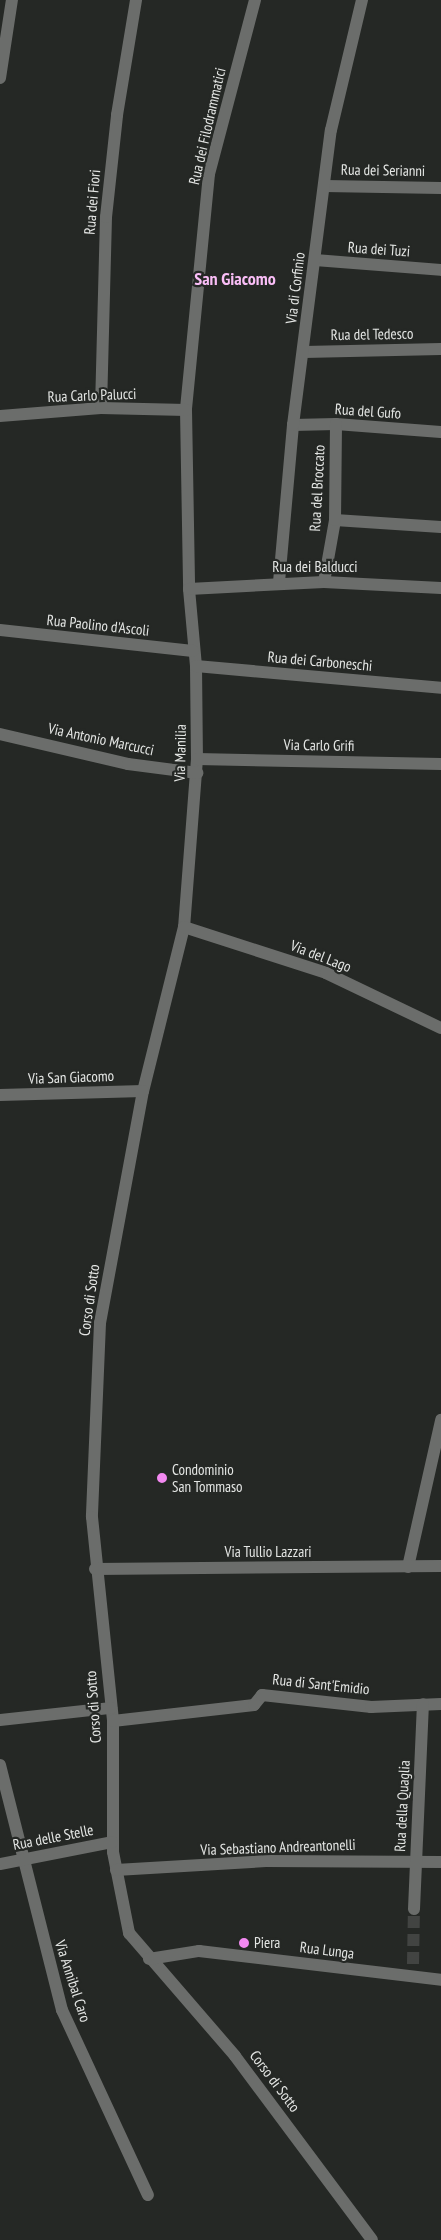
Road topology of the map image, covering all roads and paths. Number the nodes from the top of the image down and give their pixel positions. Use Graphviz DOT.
graph roads {
  1 [pos="12,0"];
  2 [pos="136,0"];
  3 [pos="255,0"];
  4 [pos="362,0"];
  5 [pos="0,78"];
  6 [pos="325,186"];
  7 [pos="441,188"];
  8 [pos="315,260"];
  9 [pos="441,270"];
  10 [pos="441,349"];
  11 [pos="304,352"];
  12 [pos="100,408"];
  13 [pos="186,410"];
  14 [pos="0,416"];
  15 [pos="336,424"];
  16 [pos="293,425"];
  17 [pos="441,432"];
  18 [pos="334,520"];
  19 [pos="441,527"];
  20 [pos="279,582"];
  21 [pos="324,582"];
  22 [pos="441,588"];
  23 [pos="189,589"];
  24 [pos="0,630"];
  25 [pos="193,651"];
  26 [pos="196,666"];
  27 [pos="441,688"];
  28 [pos="0,734"];
  29 [pos="197,758"];
  30 [pos="441,764"];
  31 [pos="197,773"];
  32 [pos="184,927"];
  33 [pos="441,1028"];
  34 [pos="143,1091"];
  35 [pos="0,1095"];
  36 [pos="441,1420"];
  37 [pos="441,1566"];
  38 [pos="408,1567"];
  39 [pos="95,1569"];
  40 [pos="423,1704"];
  41 [pos="441,1704"];
  42 [pos="112,1714"];
  43 [pos="0,1720"];
  44 [pos="0,1765"];
  45 [pos="5,1798"];
  46 [pos="112,1842"];
  47 [pos="22,1860"];
  48 [pos="416,1861"];
  49 [pos="441,1862"];
  50 [pos="0,1864"];
  51 [pos="116,1870"];
  52 [pos="414,1909"];
  53 [pos="150,1959"];
  54 [pos="441,1980"];
  55 [pos="148,2195"];
  56 [pos="372,2240"];
  1 -- 5 [label="street"];
  2 -- 12 [label="street, Rua dei Fiori"];
  3 -- 13 [label="street, Rua dei Filodrammatici"];
  4 -- 6 [label="street, Via di Corfinio"];
  6 -- 7 [label="street, Rua dei Serianni"];
  6 -- 8 [label="street, Via di Corfinio"];
  8 -- 9 [label="street, Rua dei Tuzi"];
  8 -- 11 [label="street, Via di Corfinio"];
  10 -- 11 [label="street, Rua del Tedesco"];
  11 -- 16 [label="street, Via di Corfinio"];
  12 -- 13 [label="street, Rua Carlo Palucci"];
  12 -- 14 [label="street, Rua Carlo Palucci"];
  13 -- 23 [label="street, Via Manilia"];
  15 -- 16 [label="street, Rua del Gufo"];
  15 -- 17 [label="street, Rua del Gufo"];
  15 -- 18 [label="street, Rua del Broccato"];
  16 -- 20 [label="street, Via di Corfinio"];
  18 -- 19 [label="street"];
  18 -- 21 [label="street, Rua del Broccato"];
  20 -- 21 [label="street, Rua dei Balducci"];
  20 -- 23 [label="street, Rua dei Balducci"];
  21 -- 22 [label="street, Rua dei Balducci"];
  23 -- 25 [label="street, Via Manilia"];
  24 -- 25 [label="street, Rua Paolino d'Ascoli"];
  25 -- 26 [label="street, Via Manilia"];
  26 -- 27 [label="street, Rua dei Carboneschi"];
  26 -- 29 [label="street, Via Manilia"];
  28 -- 31 [label="street, Via Antonio Marcucci"];
  29 -- 30 [label="street, Via Carlo Grifi"];
  29 -- 31 [label="street, Via Manilia"];
  31 -- 32 [label="street, Via Manilia"];
  32 -- 33 [label="street, Via del Lago"];
  32 -- 34 [label="street, Via Manilia"];
  34 -- 35 [label="street, Via San Giacomo"];
  34 -- 39 [label="street, Corso di Sotto"];
  36 -- 38 [label="street"];
  37 -- 38 [label="street, Via Tullio Lazzari"];
  38 -- 39 [label="street, Via Tullio Lazzari"];
  39 -- 42 [label="street, Corso di Sotto"];
  40 -- 41 [label="street, Rua di Sant'Emidio"];
  40 -- 42 [label="street, Rua di Sant'Emidio"];
  40 -- 48 [label="street, Rua della Quaglia"];
  42 -- 43 [label="street"];
  42 -- 46 [label="street, Corso di Sotto"];
  44 -- 45 [label="street, Via Annibal Caro"];
  45 -- 47 [label="street, Via Annibal Caro"];
  46 -- 47 [label="street, Rua delle Stelle"];
  46 -- 51 [label="street, Corso di Sotto"];
  47 -- 50 [label="street, Rua delle Stelle"];
  47 -- 55 [label="street, Via Annibal Caro"];
  48 -- 49 [label="street, Via Sebastiano Andreantonelli"];
  48 -- 51 [label="street, Via Sebastiano Andreantonelli"];
  48 -- 52 [label="street, Rua della Quaglia"];
  51 -- 53 [label="street, Corso di Sotto"];
  53 -- 54 [label="street, Rua Lunga"];
  53 -- 56 [label="street, Corso di Sotto"];
}
